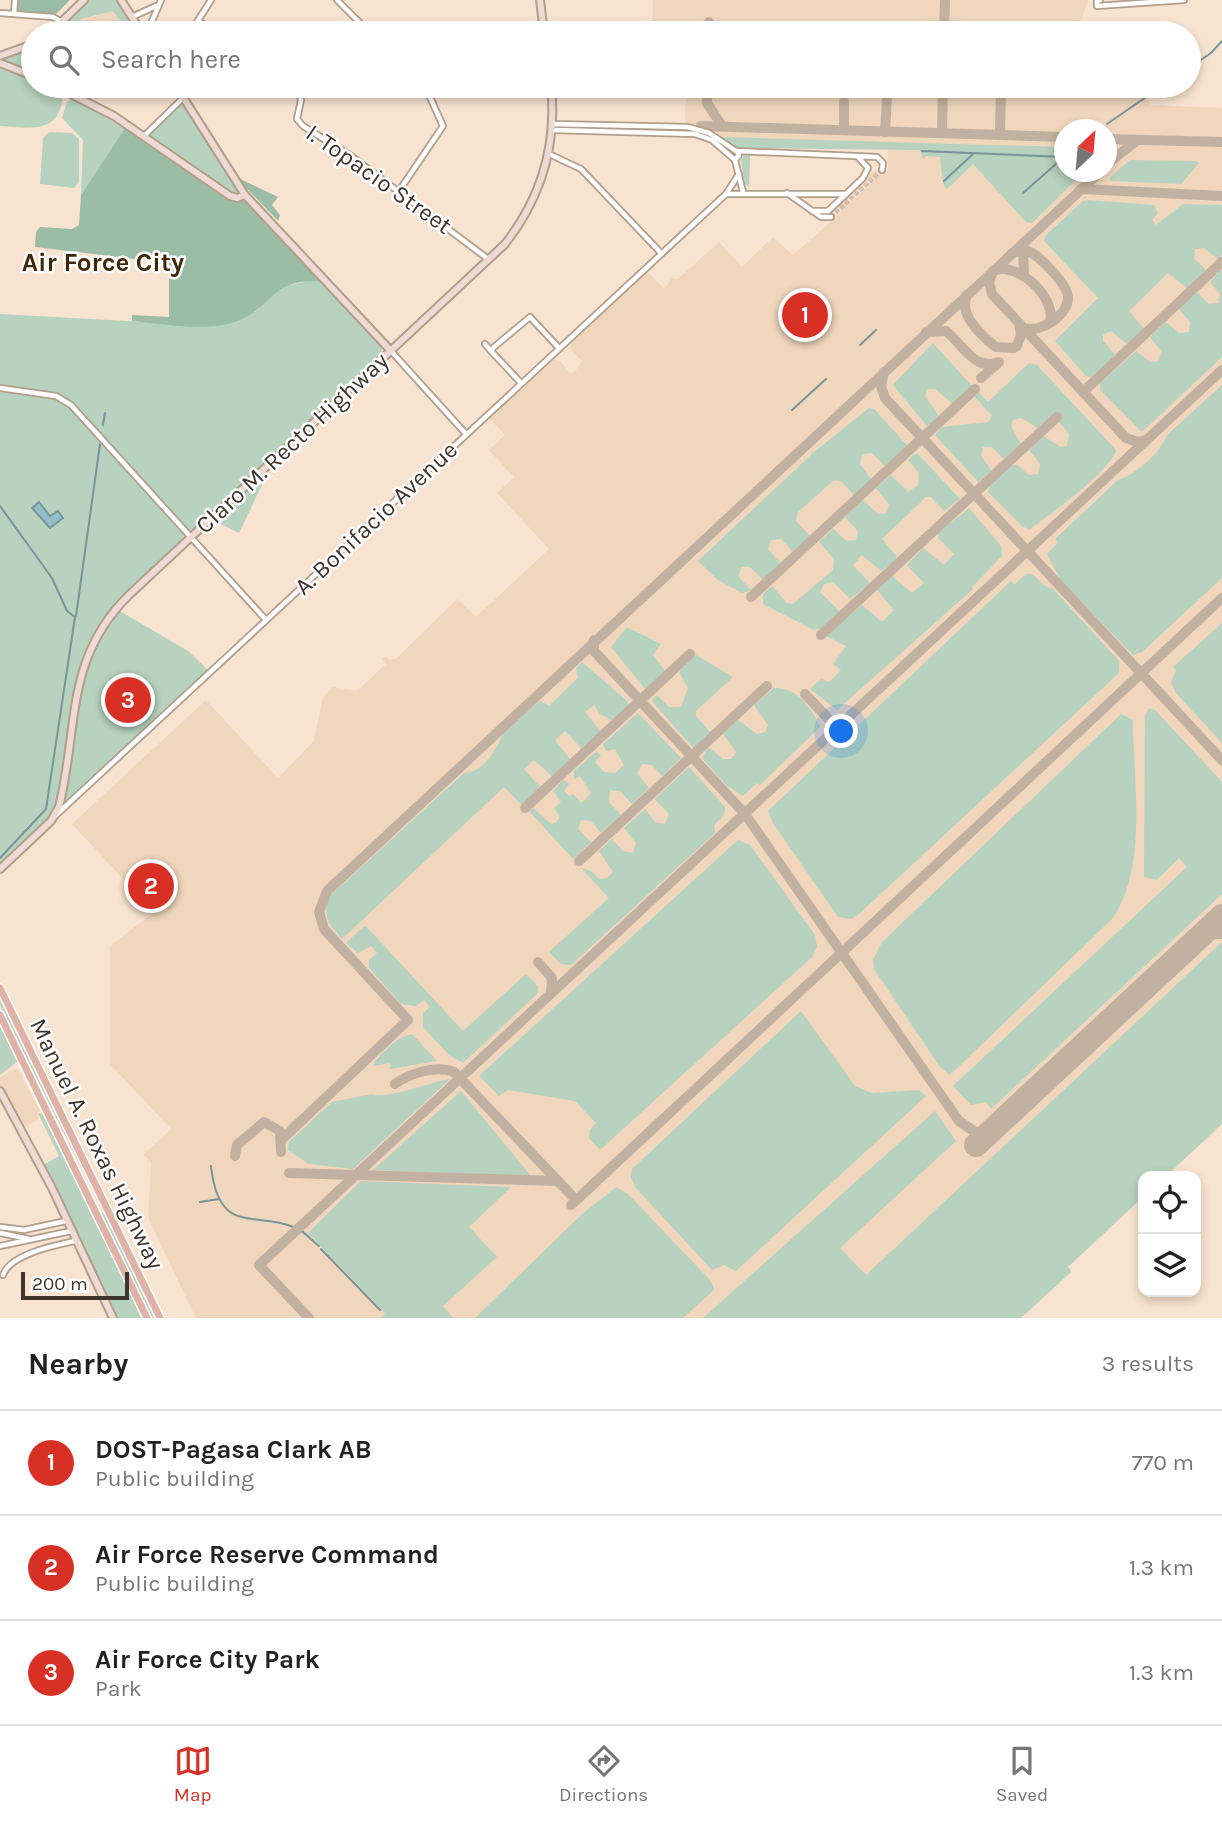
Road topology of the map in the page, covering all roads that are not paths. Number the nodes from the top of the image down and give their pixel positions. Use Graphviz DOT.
graph roads {
  1 [pos="15,0"];
  2 [pos="84,0"];
  3 [pos="121,0"];
  4 [pos="161,0"];
  5 [pos="211,0"];
  6 [pos="337,0"];
  7 [pos="540,0"];
  8 [pos="1100,0"];
  9 [pos="1184,0"];
  10 [pos="157,6"];
  11 [pos="0,13"];
  12 [pos="14,13"];
  13 [pos="132,17"];
  14 [pos="60,21"];
  15 [pos="63,21"];
  16 [pos="135,21"];
  17 [pos="150,21"];
  18 [pos="198,21"];
  19 [pos="358,21"];
  20 [pos="543,21"];
  21 [pos="21,48"];
  22 [pos="0,56"];
  23 [pos="0,63"];
  24 [pos="21,71"];
  25 [pos="81,98"];
  26 [pos="184,98"];
  27 [pos="301,98"];
  28 [pos="432,98"];
  29 [pos="552,98"];
  30 [pos="553,127"];
  31 [pos="638,129"];
  32 [pos="144,136"];
  33 [pos="735,151"];
  34 [pos="548,154"];
  35 [pos="729,156"];
  36 [pos="853,156"];
  37 [pos="735,160"];
  38 [pos="882,170"];
  39 [pos="739,174"];
  40 [pos="852,188"];
  41 [pos="399,191"];
  42 [pos="743,192"];
  43 [pos="787,193"];
  44 [pos="726,194"];
  45 [pos="846,194"];
  46 [pos="245,195"];
  47 [pos="853,197"];
  48 [pos="812,211"];
  49 [pos="831,217"];
  50 [pos="661,253"];
  51 [pos="484,256"];
  52 [pos="485,344"];
  53 [pos="559,348"];
  54 [pos="391,351"];
  55 [pos="491,351"];
  56 [pos="521,383"];
  57 [pos="0,388"];
  58 [pos="466,434"];
  59 [pos="189,538"];
  60 [pos="266,621"];
  61 [pos="55,816"];
  62 [pos="0,869"];
  63 [pos="0,988"];
  64 [pos="0,1015"];
  65 [pos="0,1091"];
  66 [pos="105,1205"];
  67 [pos="95,1209"];
  68 [pos="66,1221"];
  69 [pos="0,1227"];
  70 [pos="71,1232"];
  71 [pos="0,1233"];
  72 [pos="29,1241"];
  73 [pos="75,1241"];
  74 [pos="0,1246"];
  75 [pos="3,1275"];
  76 [pos="113,1318"];
  77 [pos="147,1318"];
  78 [pos="160,1318"];
  1 -- 12 [label="street"];
  2 -- 15 [label="main road"];
  3 -- 13 [label="main road"];
  4 -- 10 [label="street"];
  5 -- 18 [label="street"];
  6 -- 19 [label="street"];
  7 -- 20 [label="main road"];
  8 -- 9 [label="street"];
  10 -- 13 [label="street"];
  10 -- 17 [label="street"];
  11 -- 12 [label="street"];
  12 -- 14 [label="street"];
  13 -- 16 [label="main road"];
  21 -- 22 [label="main road"];
  23 -- 24 [label="main road"];
  25 -- 32 [label="main road"];
  26 -- 32 [label="street"];
  26 -- 46 [label="main road"];
  27 -- 41 [label="street, I. Topacio Street"];
  28 -- 41 [label="street"];
  29 -- 30 [label="main road, Claro M. Recto Highway"];
  30 -- 31 [label="street"];
  30 -- 34 [label="main road, Claro M. Recto Highway"];
  31 -- 33 [label="street"];
  31 -- 35 [label="street"];
  32 -- 46 [label="main road"];
  33 -- 35 [label="street"];
  33 -- 36 [label="street"];
  33 -- 37 [label="street"];
  34 -- 50 [label="street"];
  34 -- 51 [label="main road, Claro M. Recto Highway"];
  35 -- 37 [label="street"];
  36 -- 38 [label="street"];
  36 -- 40 [label="street"];
  37 -- 39 [label="street"];
  39 -- 42 [label="street"];
  39 -- 44 [label="street, A. Bonifacio Avenue"];
  40 -- 45 [label="street"];
  40 -- 47 [label="street"];
  41 -- 51 [label="street, I. Topacio Street"];
  42 -- 43 [label="street"];
  42 -- 44 [label="street"];
  43 -- 45 [label="street"];
  43 -- 48 [label="street"];
  44 -- 50 [label="street, A. Bonifacio Avenue"];
  45 -- 48 [label="street"];
  46 -- 54 [label="main road"];
  48 -- 49 [label="street"];
  50 -- 53 [label="street, A. Bonifacio Avenue"];
  51 -- 54 [label="main road, Claro M. Recto Highway"];
  52 -- 55 [label="street"];
  53 -- 55 [label="street"];
  53 -- 56 [label="street, A. Bonifacio Avenue"];
  54 -- 58 [label="street"];
  54 -- 59 [label="main road, Claro M. Recto Highway"];
  55 -- 56 [label="street"];
  56 -- 58 [label="street, A. Bonifacio Avenue"];
  57 -- 59 [label="street"];
  58 -- 60 [label="street, A. Bonifacio Avenue"];
  59 -- 60 [label="street"];
  59 -- 61 [label="main road, Claro M. Recto Highway"];
  60 -- 61 [label="street, A. Bonifacio Avenue"];
  61 -- 62 [label="main road, A. Bonifacio Avenue"];
  63 -- 66 [label="main road, Manuel A. Roxas Highway"];
  64 -- 67 [label="main road, Manuel A. Roxas Highway"];
  65 -- 68 [label="main road"];
  66 -- 67 [label="main road"];
  66 -- 78 [label="main road, Manuel A. Roxas Highway"];
  67 -- 77 [label="main road, Manuel A. Roxas Highway"];
  68 -- 69 [label="street"];
  68 -- 70 [label="main road"];
  70 -- 72 [label="street"];
  70 -- 73 [label="main road"];
  71 -- 72 [label="street"];
  72 -- 74 [label="street"];
  73 -- 75 [label="street"];
  73 -- 76 [label="main road"];
}
